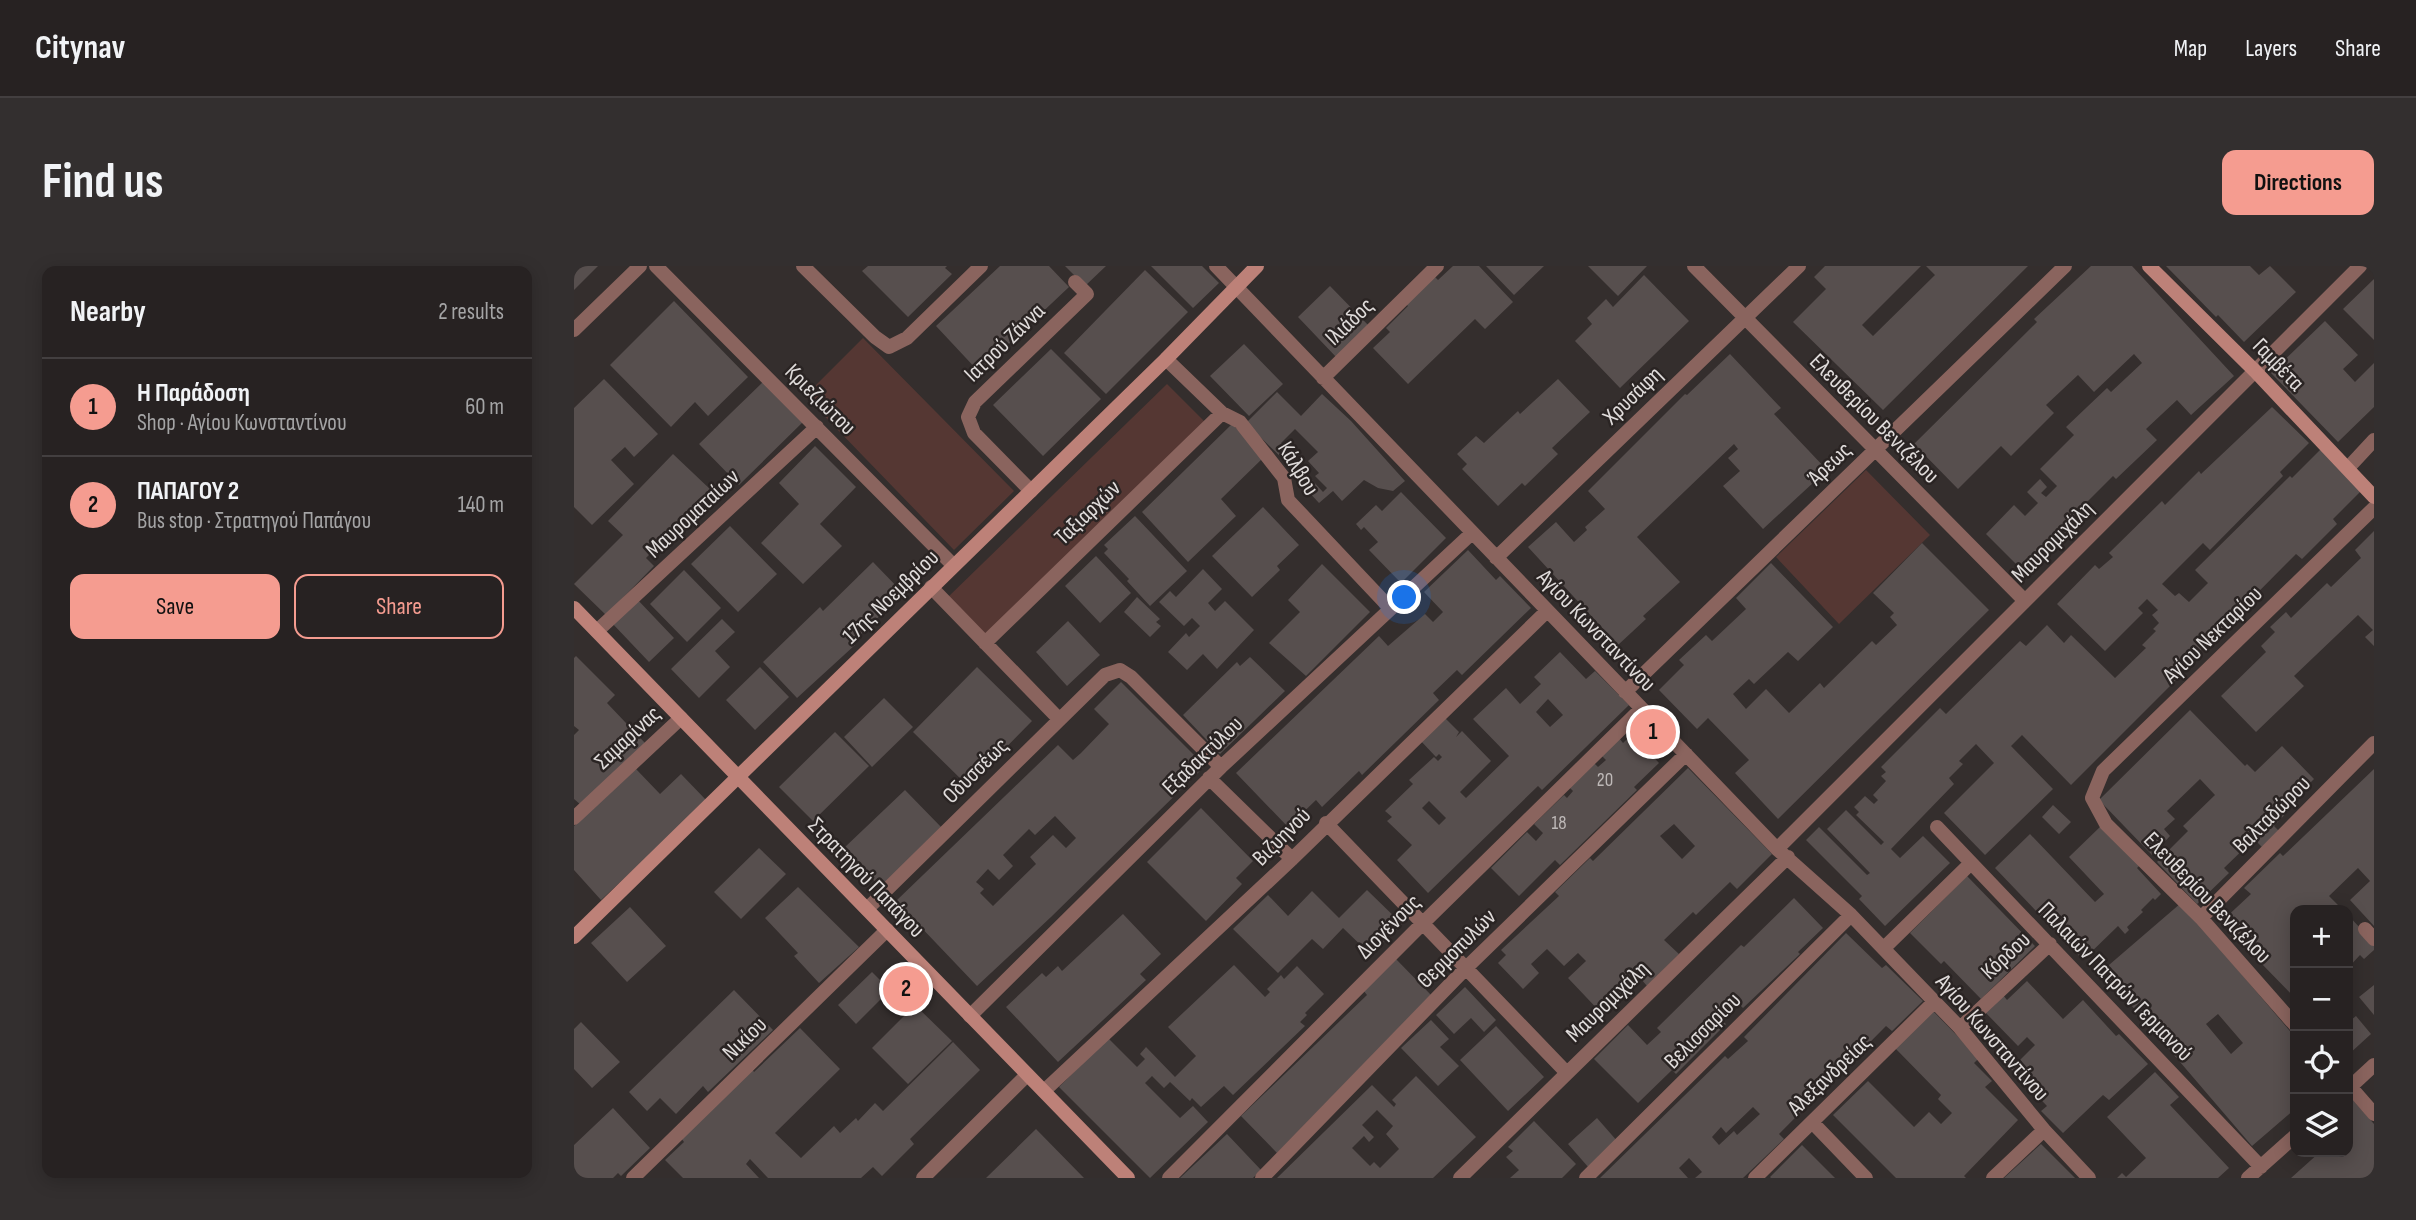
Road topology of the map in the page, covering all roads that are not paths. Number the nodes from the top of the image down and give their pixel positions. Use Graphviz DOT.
graph roads {
  1 [pos="640,266"];
  2 [pos="656,266"];
  3 [pos="803,266"];
  4 [pos="981,266"];
  5 [pos="1216,266"];
  6 [pos="1257,266"];
  7 [pos="1437,266"];
  8 [pos="1694,266"];
  9 [pos="1799,266"];
  10 [pos="2065,266"];
  11 [pos="2150,266"];
  12 [pos="2360,266"];
  13 [pos="1075,282"];
  14 [pos="1236,287"];
  15 [pos="1745,318"];
  16 [pos="574,330"];
  17 [pos="1166,359"];
  18 [pos="2255,371"];
  19 [pos="1323,378"];
  20 [pos="1222,413"];
  21 [pos="817,427"];
  22 [pos="2374,440"];
  23 [pos="1875,450"];
  24 [pos="2348,468"];
  25 [pos="1031,491"];
  26 [pos="2374,497"];
  27 [pos="2374,508"];
  28 [pos="1472,533"];
  29 [pos="1496,558"];
  30 [pos="954,565"];
  31 [pos="931,587"];
  32 [pos="2025,601"];
  33 [pos="574,608"];
  34 [pos="1390,608"];
  35 [pos="1547,611"];
  36 [pos="597,631"];
  37 [pos="985,643"];
  38 [pos="1625,692"];
  39 [pos="1642,709"];
  40 [pos="681,718"];
  41 [pos="1059,719"];
  42 [pos="2374,743"];
  43 [pos="1686,754"];
  44 [pos="1221,767"];
  45 [pos="738,777"];
  46 [pos="1209,778"];
  47 [pos="2092,798"];
  48 [pos="574,818"];
  49 [pos="1326,823"];
  50 [pos="1937,827"];
  51 [pos="1782,853"];
  52 [pos="1292,859"];
  53 [pos="1971,863"];
  54 [pos="867,909"];
  55 [pos="1851,915"];
  56 [pos="2201,918"];
  57 [pos="1422,924"];
  58 [pos="887,930"];
  59 [pos="574,937"];
  60 [pos="2050,944"];
  61 [pos="1884,948"];
  62 [pos="1465,969"];
  63 [pos="1934,1002"];
  64 [pos="970,1016"];
  65 [pos="2290,1019"];
  66 [pos="1960,1028"];
  67 [pos="2374,1065"];
  68 [pos="1566,1072"];
  69 [pos="1027,1075"];
  70 [pos="2353,1083"];
  71 [pos="1044,1091"];
  72 [pos="2353,1091"];
  73 [pos="2374,1114"];
  74 [pos="1812,1122"];
  75 [pos="2044,1130"];
  76 [pos="2290,1141"];
  77 [pos="2261,1167"];
  78 [pos="634,1178"];
  79 [pos="923,1178"];
  80 [pos="1128,1178"];
  81 [pos="1169,1178"];
  82 [pos="1262,1178"];
  83 [pos="1460,1178"];
  84 [pos="1586,1178"];
  85 [pos="1755,1178"];
  86 [pos="1866,1178"];
  87 [pos="1993,1178"];
  88 [pos="2089,1178"];
  89 [pos="2248,1178"];
  1 -- 16 [label="street"];
  2 -- 21 [label="street, Κριεζιώτου"];
  3 -- 4 [label="street"];
  5 -- 14 [label="street, Αγίου Κωνσταντίνου"];
  6 -- 14 [label="street, 17ης Νοεμβρίου"];
  7 -- 19 [label="street, Ιλιάδος"];
  8 -- 15 [label="street, Ελευθερίου Βενιζέλου"];
  9 -- 15 [label="street, Χρυσάφη"];
  10 -- 23 [label="street, Άρεως"];
  11 -- 18 [label="street, Γαμβέτα"];
  12 -- 18 [label="street, Μαυρομιχάλη"];
  13 -- 25 [label="street, Ιατρού Ζάννα"];
  14 -- 17 [label="street, 17ης Νοεμβρίου"];
  14 -- 19 [label="street, Αγίου Κωνσταντίνου"];
  15 -- 23 [label="street, Ελευθερίου Βενιζέλου"];
  15 -- 29 [label="street, Χρυσάφη"];
  17 -- 20 [label="street, Κάλβου"];
  17 -- 25 [label="street, 17ης Νοεμβρίου"];
  18 -- 24 [label="street, Γαμβέτα"];
  18 -- 32 [label="street, Μαυρομιχάλη"];
  19 -- 28 [label="street, Αγίου Κωνσταντίνου"];
  20 -- 34 [label="street, Κάλβου"];
  20 -- 37 [label="street, Ταξιαρχών"];
  21 -- 30 [label="street, Κριεζιώτου"];
  21 -- 36 [label="street, Μαυροματαίων"];
  22 -- 24 [label="street"];
  23 -- 32 [label="street, Ελευθερίου Βενιζέλου"];
  23 -- 38 [label="street, Άρεως"];
  24 -- 26 [label="street, Γαμβέτα"];
  25 -- 30 [label="street, 17ης Νοεμβρίου"];
  27 -- 47 [label="street, Αγίου Νεκταρίου"];
  28 -- 29 [label="street, Αγίου Κωνσταντίνου"];
  28 -- 34 [label="street, Εξαδακτύλου"];
  29 -- 35 [label="street, Αγίου Κωνσταντίνου"];
  30 -- 31 [label="street, 17ης Νοεμβρίου"];
  31 -- 37 [label="street"];
  31 -- 45 [label="street, 17ης Νοεμβρίου"];
  32 -- 51 [label="street, Μαυρομιχάλη"];
  33 -- 36 [label="street, Στρατηγού Παπάγου"];
  34 -- 44 [label="street, Εξαδακτύλου"];
  35 -- 38 [label="street, Αγίου Κωνσταντίνου"];
  35 -- 49 [label="street, Βιζυηνού"];
  36 -- 40 [label="street, Στρατηγού Παπάγου"];
  37 -- 41 [label="street"];
  38 -- 39 [label="street, Αγίου Κωνσταντίνου"];
  39 -- 43 [label="street, Αγίου Κωνσταντίνου"];
  39 -- 57 [label="street, Διογένους"];
  40 -- 45 [label="street, Στρατηγού Παπάγου"];
  40 -- 48 [label="street, Σαμαρίνας"];
  41 -- 44 [label="street, Οδυσσέως"];
  41 -- 54 [label="street, Οδυσσέως"];
  42 -- 56 [label="street, Βαλταδώρου"];
  43 -- 51 [label="street, Αγίου Κωνσταντίνου"];
  43 -- 62 [label="street, Θερμοπυλών"];
  44 -- 46 [label="street, Εξαδακτύλου"];
  45 -- 54 [label="street, Στρατηγού Παπάγου"];
  45 -- 59 [label="street, 17ης Νοεμβρίου"];
  46 -- 52 [label="street"];
  46 -- 64 [label="street, Εξαδακτύλου"];
  47 -- 56 [label="street, Ελευθερίου Βενιζέλου"];
  49 -- 52 [label="street, Βιζυηνού"];
  49 -- 57 [label="street"];
  50 -- 53 [label="street, Παλαιών Πατρών Γερμανού"];
  51 -- 55 [label="street, Αγίου Κωνσταντίνου"];
  51 -- 68 [label="street, Μαυρομιχάλη"];
  52 -- 71 [label="street, Βιζυηνού"];
  53 -- 60 [label="street, Παλαιών Πατρών Γερμανού"];
  53 -- 61 [label="street"];
  54 -- 58 [label="street, Στρατηγού Παπάγου"];
  55 -- 61 [label="street, Αγίου Κωνσταντίνου"];
  55 -- 84 [label="street, Βελισσαρίου"];
  56 -- 65 [label="street, Ελευθερίου Βενιζέλου"];
  57 -- 62 [label="street"];
  57 -- 81 [label="street, Διογένους"];
  58 -- 64 [label="street, Στρατηγού Παπάγου"];
  58 -- 78 [label="street, Νικίου"];
  60 -- 66 [label="street, Κόρδου"];
  60 -- 77 [label="street, Παλαιών Πατρών Γερμανού"];
  61 -- 63 [label="street, Αγίου Κωνσταντίνου"];
  62 -- 68 [label="street"];
  62 -- 82 [label="street, Θερμοπυλών"];
  63 -- 66 [label="street, Αγίου Κωνσταντίνου"];
  63 -- 74 [label="street, Αλεξανδρείας"];
  64 -- 69 [label="street, Στρατηγού Παπάγου"];
  66 -- 75 [label="street, Αγίου Κωνσταντίνου"];
  67 -- 70 [label="street"];
  68 -- 83 [label="street, Μαυρομιχάλη"];
  69 -- 71 [label="street, Στρατηγού Παπάγου"];
  69 -- 79 [label="street"];
  71 -- 80 [label="street, Στρατηγού Παπάγου"];
  72 -- 73 [label="street"];
  74 -- 85 [label="street, Αλεξανδρείας"];
  74 -- 86 [label="street"];
  75 -- 87 [label="street"];
  75 -- 88 [label="street, Αγίου Κωνσταντίνου"];
  76 -- 77 [label="street"];
  77 -- 89 [label="street"];
}
